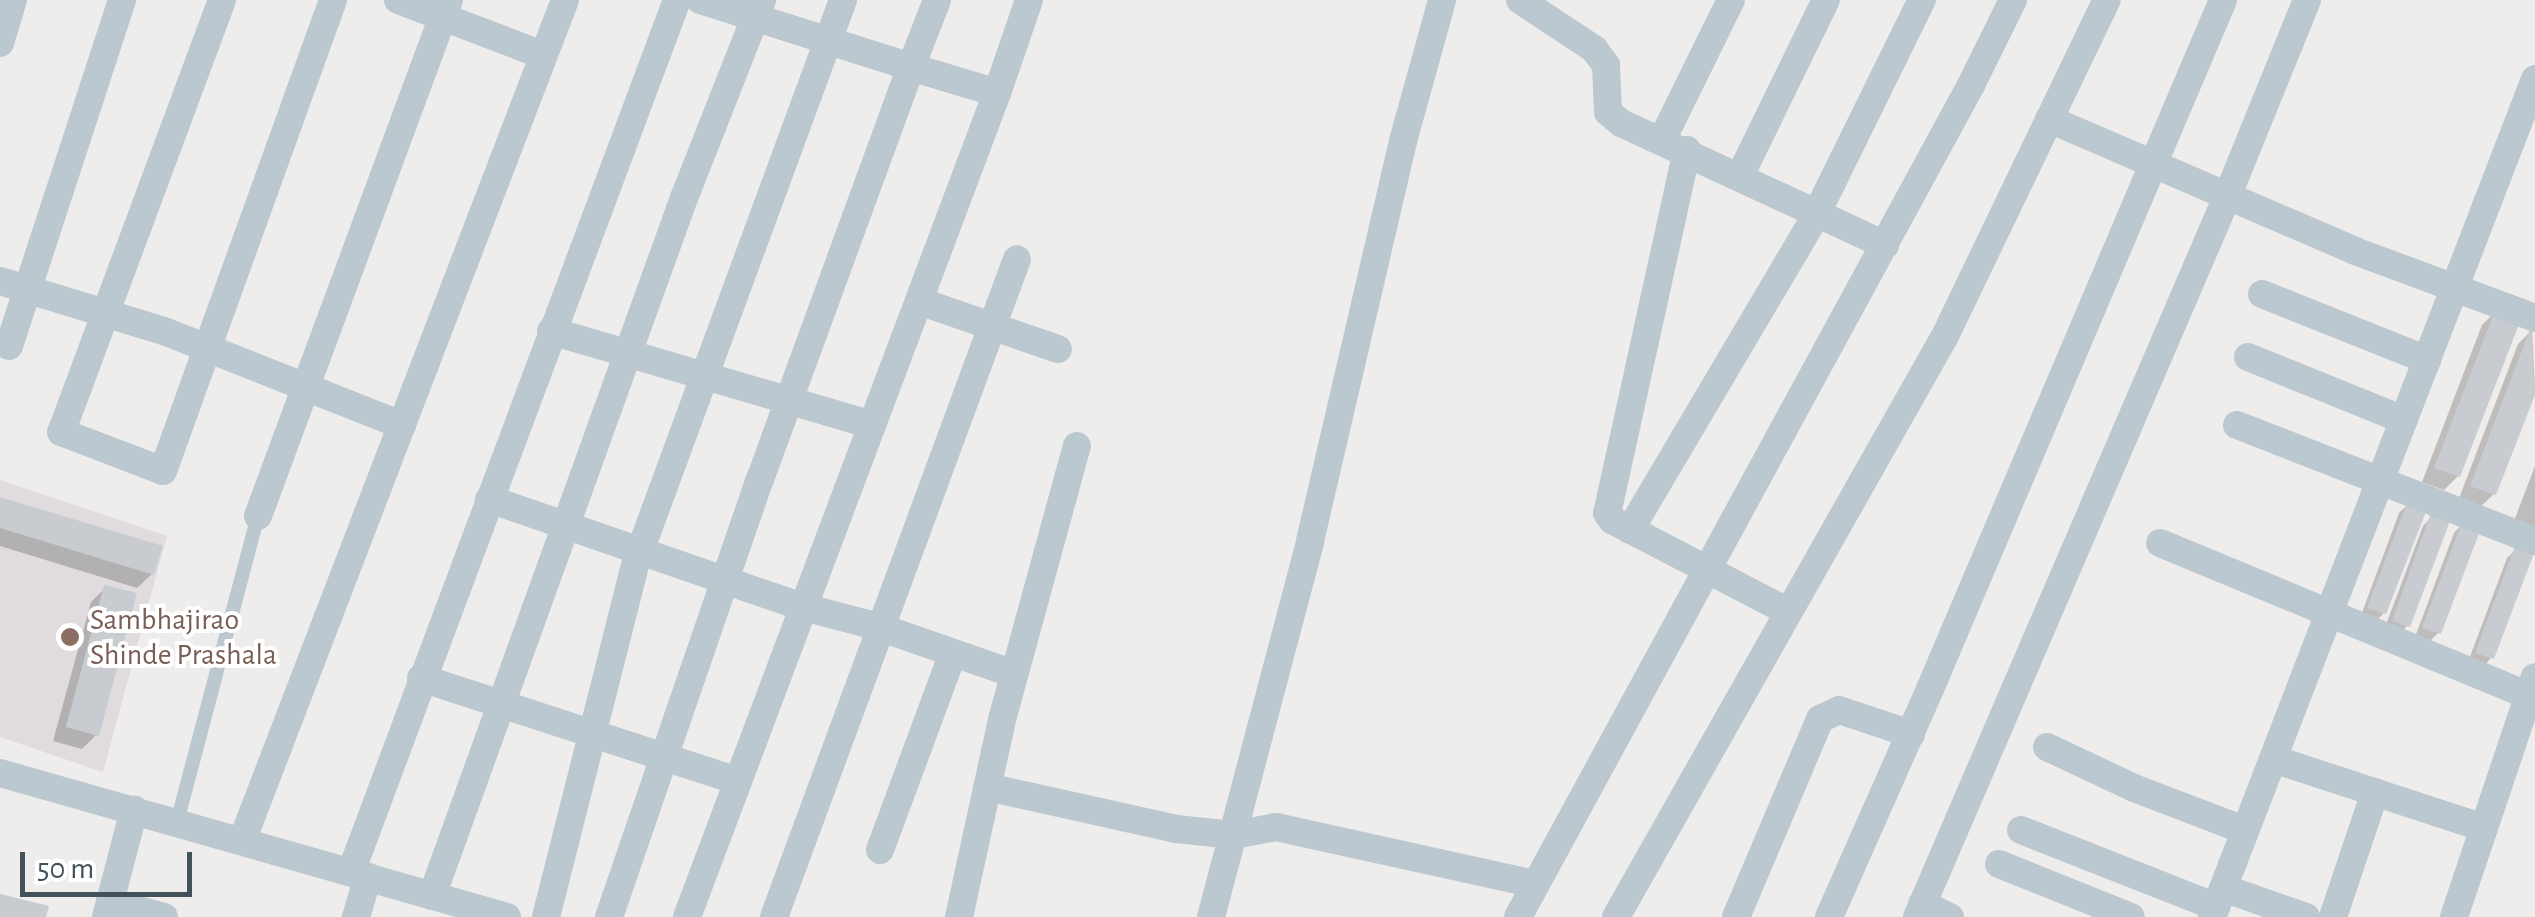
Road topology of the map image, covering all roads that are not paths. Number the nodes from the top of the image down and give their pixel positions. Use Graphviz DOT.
graph roads {
  1 [pos="13,0"];
  2 [pos="122,0"];
  3 [pos="222,0"];
  4 [pos="333,0"];
  5 [pos="398,0"];
  6 [pos="564,0"];
  7 [pos="677,0"];
  8 [pos="700,0"];
  9 [pos="843,0"];
  10 [pos="936,0"];
  11 [pos="1029,0"];
  12 [pos="1442,0"];
  13 [pos="1520,0"];
  14 [pos="1731,0"];
  15 [pos="1826,0"];
  16 [pos="1922,0"];
  17 [pos="2012,0"];
  18 [pos="2107,0"];
  19 [pos="2222,0"];
  20 [pos="2307,0"];
  21 [pos="446,8"];
  22 [pos="758,9"];
  23 [pos="828,40"];
  24 [pos="0,44"];
  25 [pos="543,55"];
  26 [pos="911,67"];
  27 [pos="2534,87"];
  28 [pos="997,94"];
  29 [pos="2049,119"];
  30 [pos="1674,145"];
  31 [pos="2153,164"];
  32 [pos="1740,176"];
  33 [pos="2228,196"];
  34 [pos="1816,215"];
  35 [pos="1885,246"];
  36 [pos="1017,259"];
  37 [pos="0,280"];
  38 [pos="2455,288"];
  39 [pos="28,289"];
  40 [pos="2262,294"];
  41 [pos="919,301"];
  42 [pos="105,313"];
  43 [pos="2535,318"];
  44 [pos="992,326"];
  45 [pos="551,331"];
  46 [pos="10,346"];
  47 [pos="208,348"];
  48 [pos="1058,349"];
  49 [pos="628,354"];
  50 [pos="2248,357"];
  51 [pos="2428,360"];
  52 [pos="704,376"];
  53 [pos="307,386"];
  54 [pos="788,401"];
  55 [pos="2404,420"];
  56 [pos="402,425"];
  57 [pos="872,425"];
  58 [pos="2237,425"];
  59 [pos="1077,446"];
  60 [pos="2380,481"];
  61 [pos="488,499"];
  62 [pos="258,516"];
  63 [pos="567,524"];
  64 [pos="1630,530"];
  65 [pos="2535,541"];
  66 [pos="2160,543"];
  67 [pos="641,548"];
  68 [pos="1710,568"];
  69 [pos="725,580"];
  70 [pos="803,607"];
  71 [pos="1787,611"];
  72 [pos="2329,616"];
  73 [pos="879,627"];
  74 [pos="953,652"];
  75 [pos="1014,674"];
  76 [pos="422,678"];
  77 [pos="2533,690"];
  78 [pos="501,705"];
  79 [pos="1911,734"];
  80 [pos="590,736"];
  81 [pos="2047,747"];
  82 [pos="664,758"];
  83 [pos="2272,759"];
  84 [pos="0,773"];
  85 [pos="738,781"];
  86 [pos="988,787"];
  87 [pos="2375,792"];
  88 [pos="134,810"];
  89 [pos="177,822"];
  90 [pos="2481,827"];
  91 [pos="2022,830"];
  92 [pos="2244,830"];
  93 [pos="1234,835"];
  94 [pos="242,841"];
  95 [pos="880,850"];
  96 [pos="1999,864"];
  97 [pos="360,874"];
  98 [pos="1536,884"];
  99 [pos="432,896"];
  100 [pos="2217,904"];
  101 [pos="108,909"];
  102 [pos="1919,911"];
  103 [pos="164,917"];
  104 [pos="356,917"];
  105 [pos="506,917"];
  106 [pos="546,917"];
  107 [pos="609,917"];
  108 [pos="687,917"];
  109 [pos="774,917"];
  110 [pos="959,917"];
  111 [pos="1210,917"];
  112 [pos="1518,917"];
  113 [pos="1616,917"];
  114 [pos="1736,917"];
  115 [pos="1829,917"];
  116 [pos="1950,917"];
  117 [pos="2132,917"];
  118 [pos="2306,917"];
  119 [pos="2333,917"];
  120 [pos="2454,917"];
  1 -- 24 [label="street"];
  2 -- 39 [label="street"];
  3 -- 42 [label="street"];
  4 -- 47 [label="street"];
  5 -- 21 [label="street"];
  6 -- 25 [label="street"];
  7 -- 45 [label="street"];
  8 -- 22 [label="street"];
  9 -- 23 [label="street"];
  10 -- 26 [label="street"];
  11 -- 28 [label="street"];
  12 -- 93 [label="street"];
  13 -- 30 [label="street"];
  14 -- 30 [label="street"];
  15 -- 32 [label="street"];
  16 -- 34 [label="street"];
  17 -- 35 [label="street"];
  18 -- 29 [label="street"];
  19 -- 31 [label="street"];
  20 -- 33 [label="street"];
  21 -- 25 [label="street"];
  21 -- 53 [label="street"];
  22 -- 23 [label="street"];
  22 -- 49 [label="street"];
  23 -- 26 [label="street"];
  23 -- 52 [label="street"];
  25 -- 56 [label="street"];
  26 -- 28 [label="street"];
  26 -- 54 [label="street"];
  27 -- 38 [label="street"];
  28 -- 41 [label="street"];
  29 -- 31 [label="street"];
  29 -- 71 [label="street"];
  30 -- 32 [label="street"];
  30 -- 64 [label="street"];
  31 -- 33 [label="street"];
  31 -- 79 [label="street"];
  32 -- 34 [label="street"];
  33 -- 38 [label="street"];
  33 -- 102 [label="street"];
  34 -- 35 [label="street"];
  34 -- 64 [label="street"];
  35 -- 68 [label="street"];
  36 -- 44 [label="street"];
  37 -- 39 [label="street"];
  38 -- 43 [label="street"];
  38 -- 51 [label="street"];
  39 -- 42 [label="street"];
  39 -- 46 [label="street"];
  40 -- 51 [label="street"];
  41 -- 44 [label="street"];
  41 -- 57 [label="street"];
  42 -- 47 [label="street"];
  42 -- 47 [label="street"];
  44 -- 48 [label="street"];
  44 -- 73 [label="street"];
  45 -- 49 [label="street"];
  45 -- 61 [label="street"];
  47 -- 53 [label="street"];
  49 -- 52 [label="street"];
  49 -- 63 [label="street"];
  50 -- 55 [label="street"];
  51 -- 55 [label="street"];
  52 -- 54 [label="street"];
  52 -- 67 [label="street"];
  53 -- 56 [label="street"];
  53 -- 62 [label="street"];
  54 -- 57 [label="street"];
  54 -- 69 [label="street"];
  55 -- 60 [label="street"];
  56 -- 94 [label="street"];
  57 -- 70 [label="street"];
  58 -- 60 [label="street"];
  59 -- 75 [label="street"];
  60 -- 65 [label="street"];
  60 -- 72 [label="street"];
  61 -- 63 [label="street"];
  61 -- 76 [label="street"];
  62 -- 89 [label="lane"];
  63 -- 67 [label="street"];
  63 -- 78 [label="street"];
  64 -- 68 [label="street"];
  66 -- 72 [label="street"];
  67 -- 69 [label="street"];
  67 -- 80 [label="street"];
  68 -- 71 [label="street"];
  68 -- 98 [label="street"];
  69 -- 70 [label="street"];
  69 -- 82 [label="street"];
  70 -- 73 [label="street"];
  70 -- 85 [label="street"];
  71 -- 113 [label="street"];
  72 -- 77 [label="street"];
  72 -- 83 [label="street"];
  73 -- 74 [label="street"];
  73 -- 109 [label="street"];
  74 -- 75 [label="street"];
  74 -- 95 [label="street"];
  75 -- 86 [label="street"];
  76 -- 78 [label="street"];
  76 -- 97 [label="street"];
  77 -- 90 [label="street"];
  78 -- 80 [label="street"];
  78 -- 99 [label="street"];
  79 -- 114 [label="street"];
  79 -- 115 [label="street"];
  80 -- 82 [label="street"];
  80 -- 106 [label="street"];
  81 -- 92 [label="street"];
  82 -- 85 [label="street"];
  82 -- 107 [label="street"];
  83 -- 87 [label="street"];
  83 -- 92 [label="street"];
  84 -- 88 [label="street"];
  85 -- 108 [label="street"];
  86 -- 93 [label="street"];
  86 -- 110 [label="street"];
  87 -- 90 [label="street"];
  87 -- 119 [label="street"];
  88 -- 89 [label="street"];
  88 -- 101 [label="street"];
  89 -- 94 [label="street"];
  90 -- 120 [label="street"];
  91 -- 100 [label="street"];
  92 -- 100 [label="street"];
  93 -- 98 [label="street"];
  93 -- 111 [label="street"];
  94 -- 97 [label="street"];
  96 -- 117 [label="street"];
  97 -- 99 [label="street"];
  97 -- 104 [label="street"];
  98 -- 112 [label="street"];
  99 -- 105 [label="street"];
  100 -- 118 [label="street"];
  101 -- 103 [label="street"];
  102 -- 116 [label="street"];
}
